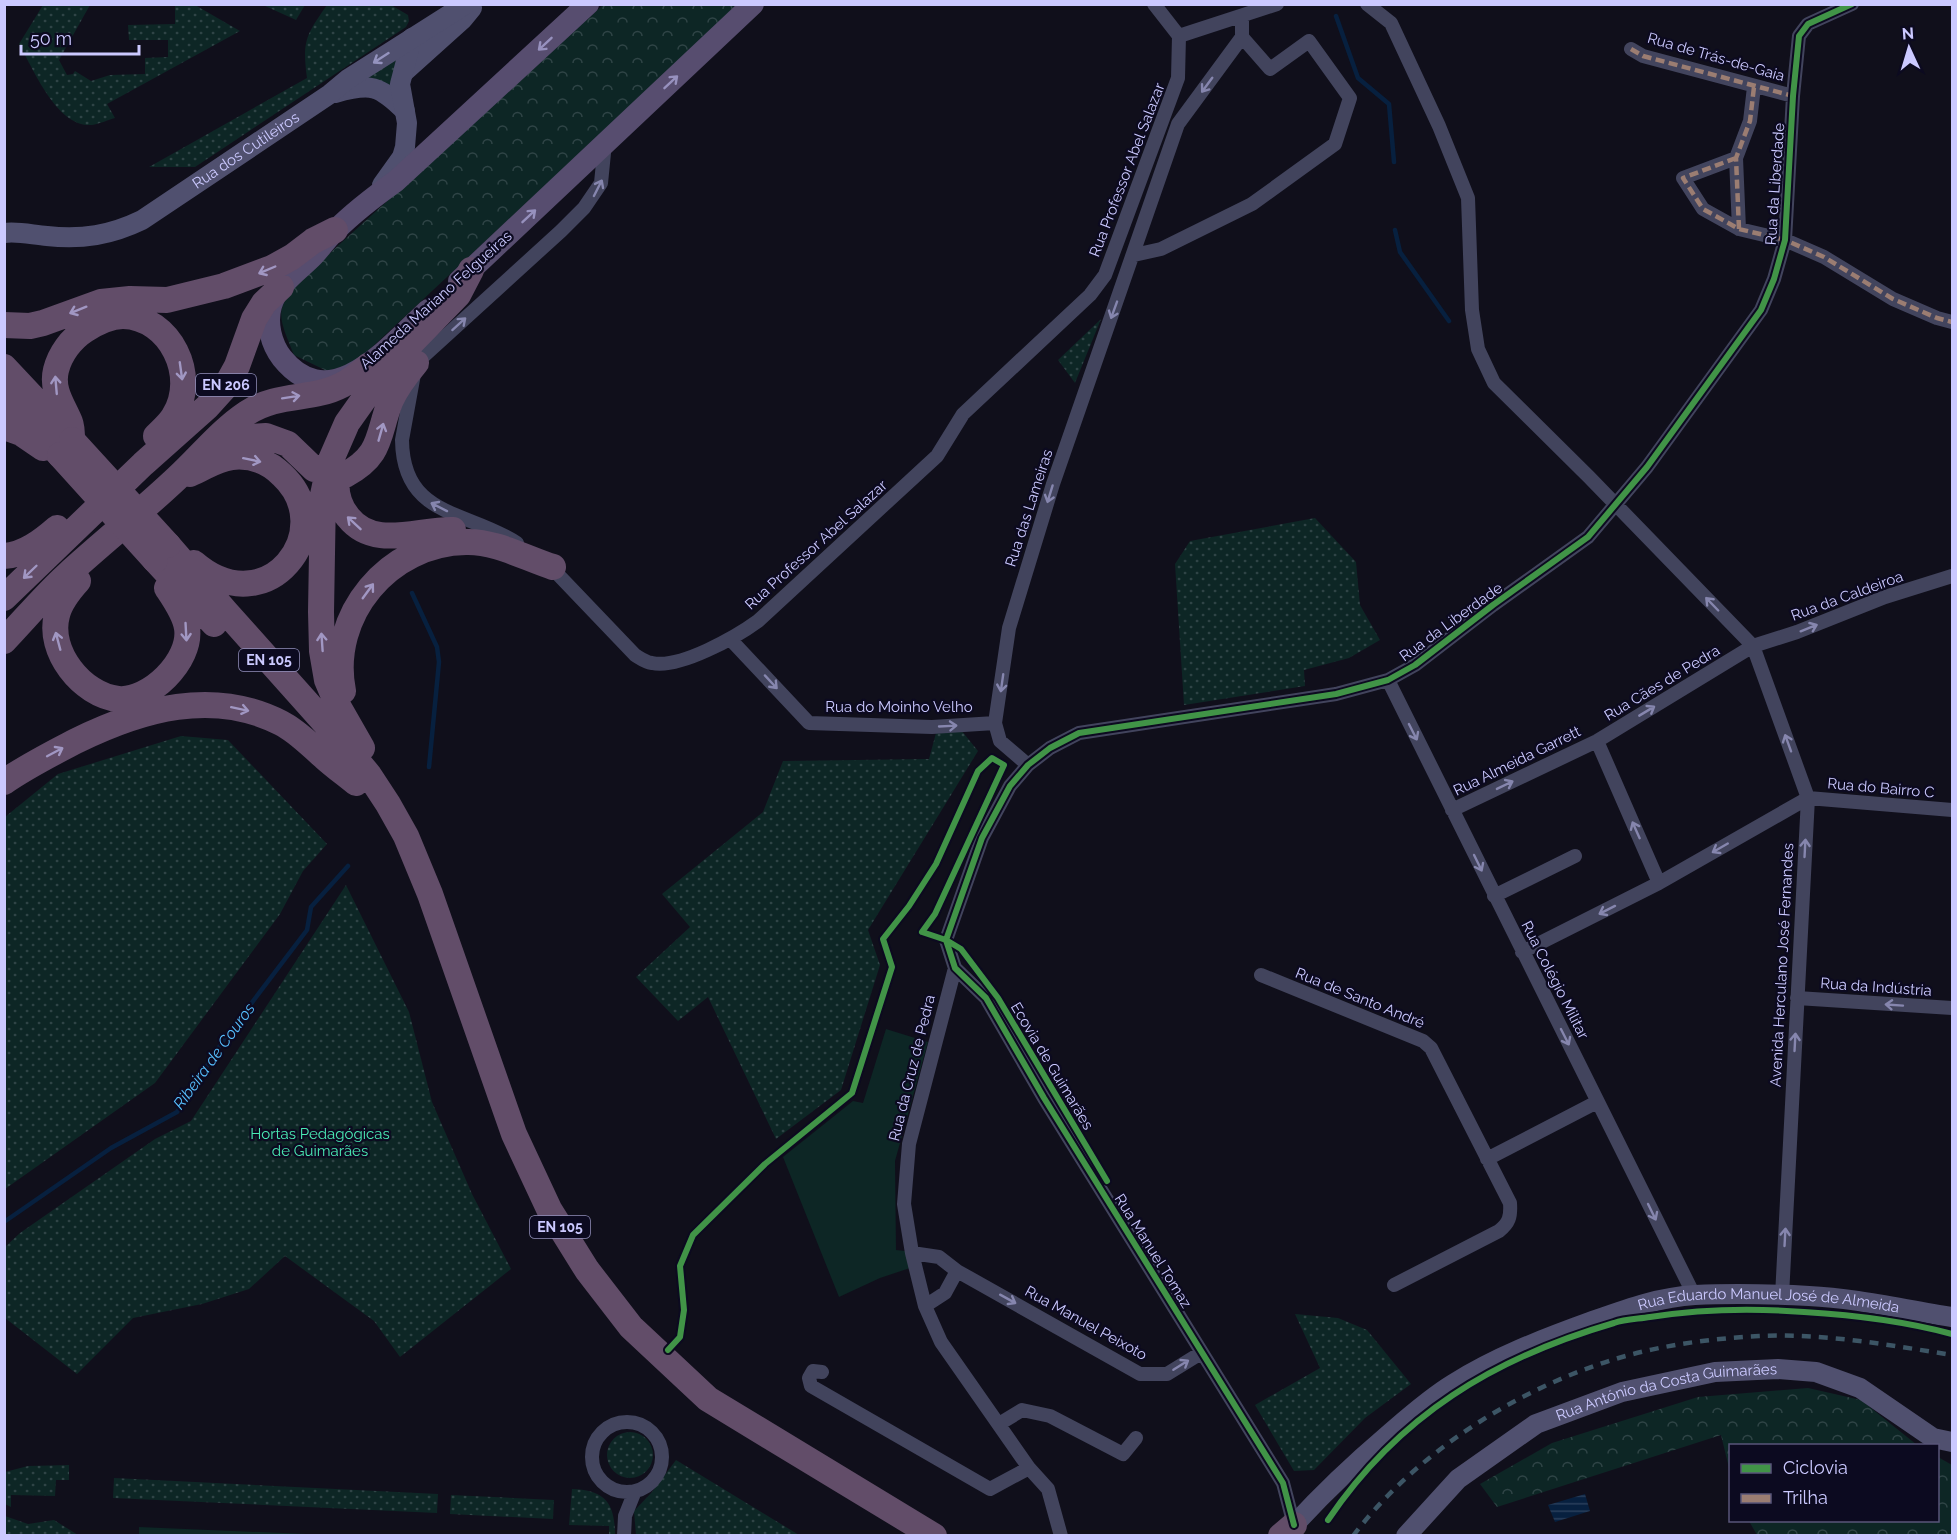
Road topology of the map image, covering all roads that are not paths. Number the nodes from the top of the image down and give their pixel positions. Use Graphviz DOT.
graph roads {
  1 [pos="466,4"];
  2 [pos="475,4"];
  3 [pos="588,4"];
  4 [pos="1154,4"];
  5 [pos="1277,4"];
  6 [pos="1367,4"];
  7 [pos="1852,4"];
  8 [pos="753,6"];
  9 [pos="1823,10"];
  10 [pos="1242,16"];
  11 [pos="1179,36"];
  12 [pos="1242,37"];
  13 [pos="412,38"];
  14 [pos="1631,49"];
  15 [pos="405,72"];
  16 [pos="1754,87"];
  17 [pos="330,94"];
  18 [pos="1793,96"];
  19 [pos="405,111"];
  20 [pos="606,143"];
  21 [pos="1736,158"];
  22 [pos="371,199"];
  23 [pos="1739,229"];
  24 [pos="335,230"];
  25 [pos="4,232"];
  26 [pos="1785,240"];
  27 [pos="1134,255"];
  28 [pos="471,270"];
  29 [pos="281,287"];
  30 [pos="1953,322"];
  31 [pos="4,324"];
  32 [pos="416,363"];
  33 [pos="368,366"];
  34 [pos="4,367"];
  35 [pos="4,392"];
  36 [pos="357,408"];
  37 [pos="4,427"];
  38 [pos="66,448"];
  39 [pos="212,461"];
  40 [pos="143,464"];
  41 [pos="314,470"];
  42 [pos="345,475"];
  43 [pos="178,478"];
  44 [pos="1616,505"];
  45 [pos="86,518"];
  46 [pos="512,539"];
  47 [pos="104,542"];
  48 [pos="162,553"];
  49 [pos="4,556"];
  50 [pos="553,567"];
  51 [pos="1953,576"];
  52 [pos="4,598"];
  53 [pos="731,640"];
  54 [pos="4,641"];
  55 [pos="1753,646"];
  56 [pos="1388,680"];
  57 [pos="995,723"];
  58 [pos="1597,741"];
  59 [pos="362,746"];
  60 [pos="1028,765"];
  61 [pos="362,779"];
  62 [pos="4,782"];
  63 [pos="1808,798"];
  64 [pos="1452,810"];
  65 [pos="1953,810"];
  66 [pos="1575,856"];
  67 [pos="1659,883"];
  68 [pos="1494,896"];
  69 [pos="1522,952"];
  70 [pos="955,968"];
  71 [pos="1261,975"];
  72 [pos="1797,998"];
  73 [pos="1953,1008"];
  74 [pos="1597,1102"];
  75 [pos="1487,1159"];
  76 [pos="912,1253"];
  77 [pos="957,1271"];
  78 [pos="1394,1285"];
  79 [pos="1694,1295"];
  80 [pos="1782,1296"];
  81 [pos="925,1306"];
  82 [pos="1953,1317"];
  83 [pos="1201,1353"];
  84 [pos="822,1372"];
  85 [pos="999,1424"];
  86 [pos="1136,1438"];
  87 [pos="1953,1442"];
  88 [pos="1029,1468"];
  89 [pos="612,1488"];
  90 [pos="635,1491"];
  91 [pos="625,1516"];
  92 [pos="1289,1533"];
  93 [pos="624,1536"];
  94 [pos="903,1536"];
  95 [pos="934,1536"];
  96 [pos="1061,1536"];
  97 [pos="1406,1536"];
  1 -- 13 [label="main road, Rua dos Cutileiros"];
  2 -- 15 [label="main road"];
  3 -- 22 [label="main road, Alameda Mariano Felgueiras, one-way"];
  4 -- 11 [label="street"];
  5 -- 10 [label="street"];
  6 -- 44 [label="street"];
  7 -- 9 [label="street, Rua da Liberdade"];
  20 -- 8 [label="main road, Alameda Mariano Felgueiras, one-way"];
  9 -- 18 [label="street, Rua da Liberdade"];
  10 -- 11 [label="street"];
  10 -- 12 [label="street"];
  11 -- 53 [label="street, Rua Professor Abel Salazar"];
  12 -- 27 [label="street, Rua Professor Abel Salazar, one-way"];
  12 -- 27 [label="street"];
  13 -- 15 [label="main road"];
  13 -- 17 [label="main road, Rua dos Cutileiros, one-way"];
  14 -- 16 [label="street, Rua de Trás-de-Gaia"];
  15 -- 19 [label="main road"];
  16 -- 18 [label="street, Rua de Trás-de-Gaia"];
  16 -- 21 [label="street"];
  17 -- 19 [label="main road"];
  17 -- 25 [label="main road, Rua dos Cutileiros"];
  18 -- 26 [label="street, Rua da Liberdade"];
  19 -- 22 [label="main road"];
  28 -- 20 [label="main road, Alameda Mariano Felgueiras, one-way"];
  32 -- 20 [label="street, one-way"];
  21 -- 23 [label="street"];
  21 -- 23 [label="street"];
  22 -- 24 [label="main road, Alameda Mariano Felgueiras"];
  23 -- 26 [label="street"];
  24 -- 29 [label="main road, Alameda Mariano Felgueiras"];
  24 -- 31 [label="highway, one-way"];
  26 -- 30 [label="street"];
  26 -- 44 [label="street, Rua da Liberdade"];
  27 -- 57 [label="street, Rua das Lameiras, one-way"];
  28 -- 33 [label="main road, Alameda Mariano Felgueiras"];
  28 -- 36 [label="highway"];
  29 -- 33 [label="main road, Alameda Mariano Felgueiras"];
  29 -- 40 [label="highway, EN 206"];
  42 -- 32 [label="highway, one-way"];
  46 -- 32 [label="street, Rua Professor Abel Salazar, one-way"];
  43 -- 33 [label="highway, EN 206, one-way"];
  34 -- 38 [label="highway, EN 105"];
  35 -- 38 [label="highway, EN 105"];
  46 -- 36 [label="highway, one-way"];
  59 -- 36 [label="highway, one-way"];
  37 -- 38 [label="highway"];
  38 -- 40 [label="highway, one-way"];
  38 -- 48 [label="highway, EN 105, bridge"];
  39 -- 41 [label="highway"];
  39 -- 43 [label="highway"];
  39 -- 48 [label="highway, one-way"];
  40 -- 45 [label="highway, EN 206"];
  43 -- 47 [label="highway, EN 206"];
  55 -- 44 [label="street, one-way"];
  44 -- 56 [label="street, Rua da Liberdade"];
  45 -- 49 [label="highway"];
  45 -- 52 [label="highway, EN 206, one-way"];
  46 -- 50 [label="street, Rua Professor Abel Salazar"];
  48 -- 47 [label="highway, one-way"];
  47 -- 54 [label="highway, EN 206"];
  48 -- 61 [label="highway, EN 105"];
  50 -- 53 [label="street, Rua Professor Abel Salazar"];
  59 -- 50 [label="highway, one-way"];
  55 -- 51 [label="street, Rua da Caldeiroa, one-way"];
  53 -- 57 [label="street, Rua do Moinho Velho, one-way"];
  58 -- 55 [label="street, Rua Cães de Pedra, one-way"];
  63 -- 55 [label="street, Avenida Herculano José Fernandes, one-way"];
  56 -- 60 [label="street, Rua da Liberdade"];
  56 -- 64 [label="street, Rua Colégio Militar, one-way"];
  57 -- 60 [label="street"];
  64 -- 58 [label="street, Rua Almeida Garrett, one-way"];
  67 -- 58 [label="street, Rua Cães de Pedra, one-way"];
  59 -- 61 [label="highway"];
  60 -- 70 [label="street, Rua da Liberdade"];
  62 -- 61 [label="highway, one-way"];
  61 -- 94 [label="highway, EN 105"];
  61 -- 95 [label="highway, EN 105"];
  63 -- 65 [label="street, Rua do Bairro C"];
  63 -- 67 [label="street, one-way"];
  72 -- 63 [label="street, Avenida Herculano José Fernandes, one-way"];
  64 -- 68 [label="street, Rua Colégio Militar, one-way"];
  66 -- 68 [label="street"];
  67 -- 69 [label="street, one-way"];
  68 -- 69 [label="street, Rua Colégio Militar"];
  69 -- 74 [label="street, Rua Colégio Militar, one-way"];
  70 -- 76 [label="street, Rua da Cruz de Pedra"];
  70 -- 83 [label="street, Rua Manuel Tomaz"];
  71 -- 75 [label="street, Rua de Santo André"];
  73 -- 72 [label="street, Rua da Indústria, one-way"];
  80 -- 72 [label="street, Avenida Herculano José Fernandes, one-way"];
  74 -- 75 [label="street"];
  74 -- 79 [label="street, Rua Colégio Militar, one-way"];
  75 -- 78 [label="street, Rua de Santo André"];
  76 -- 77 [label="street, Rua Manuel Peixoto"];
  76 -- 81 [label="street, Rua da Cruz de Pedra"];
  77 -- 81 [label="street"];
  77 -- 83 [label="street, Rua Manuel Peixoto, one-way"];
  79 -- 80 [label="main road, Rua Eduardo Manuel José de Almeida"];
  79 -- 92 [label="main road, Rua Eduardo Manuel José de Almeida"];
  80 -- 82 [label="main road, Rua Eduardo Manuel José de Almeida"];
  81 -- 85 [label="street, Rua da Cruz de Pedra"];
  83 -- 92 [label="street, Rua Manuel Tomaz"];
  84 -- 88 [label="street"];
  85 -- 86 [label="street"];
  85 -- 88 [label="street, Rua da Cruz de Pedra"];
  87 -- 97 [label="main road, Rua António da Costa Guimarães"];
  88 -- 96 [label="street, Rua da Cruz de Pedra"];
  89 -- 90 [label="street"];
  89 -- 90 [label="street"];
  89 -- 91 [label="street"];
  90 -- 91 [label="street"];
  91 -- 93 [label="street"];
}
